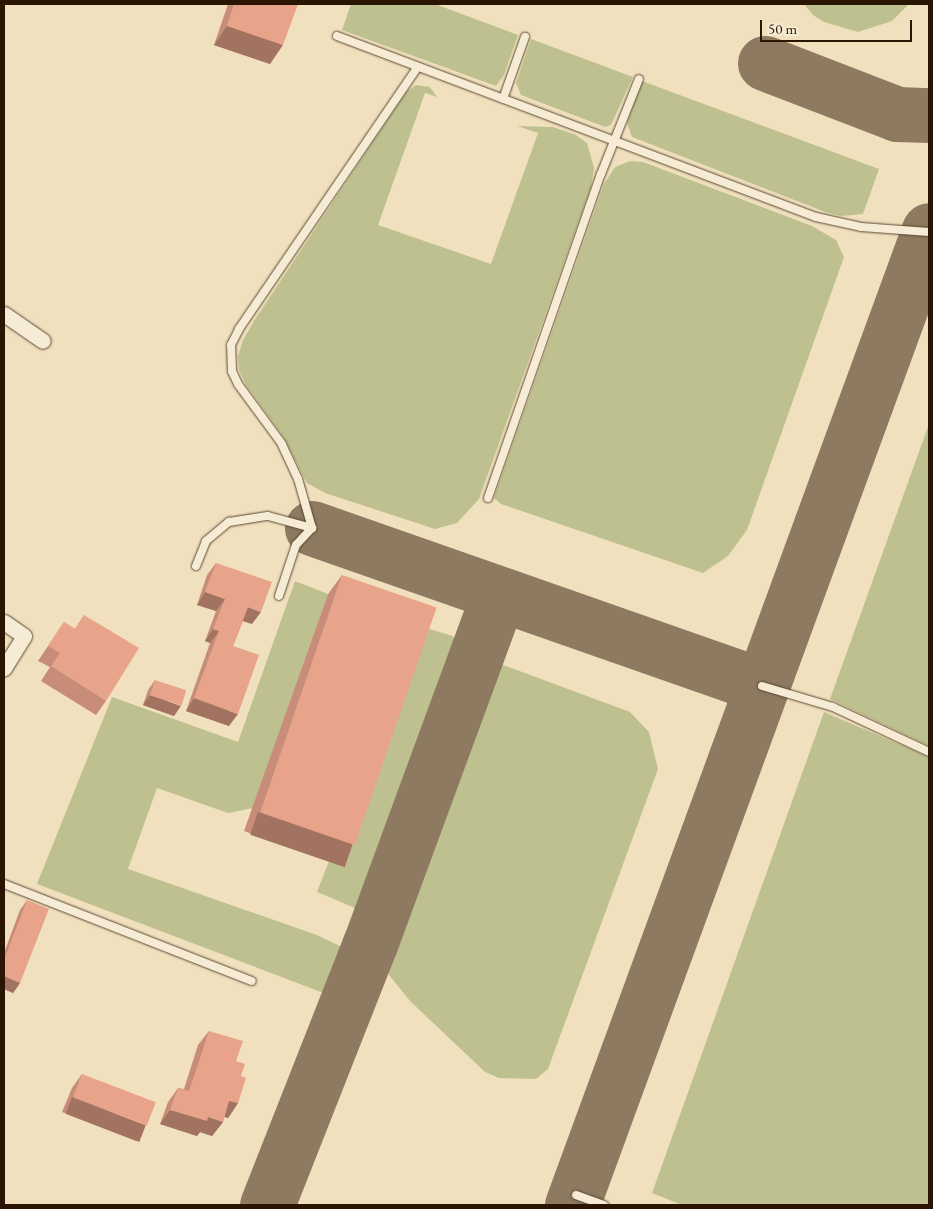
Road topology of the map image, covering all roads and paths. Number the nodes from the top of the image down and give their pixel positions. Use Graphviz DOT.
graph roads {
  1 [pos="337,36"];
  2 [pos="525,37"];
  3 [pos="418,67"];
  4 [pos="639,79"];
  5 [pos="503,99"];
  6 [pos="616,141"];
  7 [pos="929,232"];
  8 [pos="4,314"];
  9 [pos="43,341"];
  10 [pos="488,498"];
  11 [pos="312,528"];
  12 [pos="196,566"];
  13 [pos="278,596"];
  14 [pos="4,622"];
  15 [pos="4,668"];
  16 [pos="762,686"];
  17 [pos="929,752"];
  18 [pos="4,884"];
  19 [pos="252,981"];
  20 [pos="576,1195"];
  21 [pos="604,1205"];
  1 -- 3 [label="lane"];
  2 -- 5 [label="lane"];
  3 -- 5 [label="lane"];
  3 -- 11 [label="lane"];
  4 -- 6 [label="lane"];
  5 -- 6 [label="lane"];
  6 -- 7 [label="lane"];
  6 -- 10 [label="lane"];
  8 -- 9 [label="street"];
  11 -- 12 [label="lane"];
  11 -- 13 [label="lane"];
  14 -- 15 [label="street"];
  16 -- 17 [label="lane"];
  18 -- 19 [label="lane"];
  20 -- 21 [label="lane"];
}
